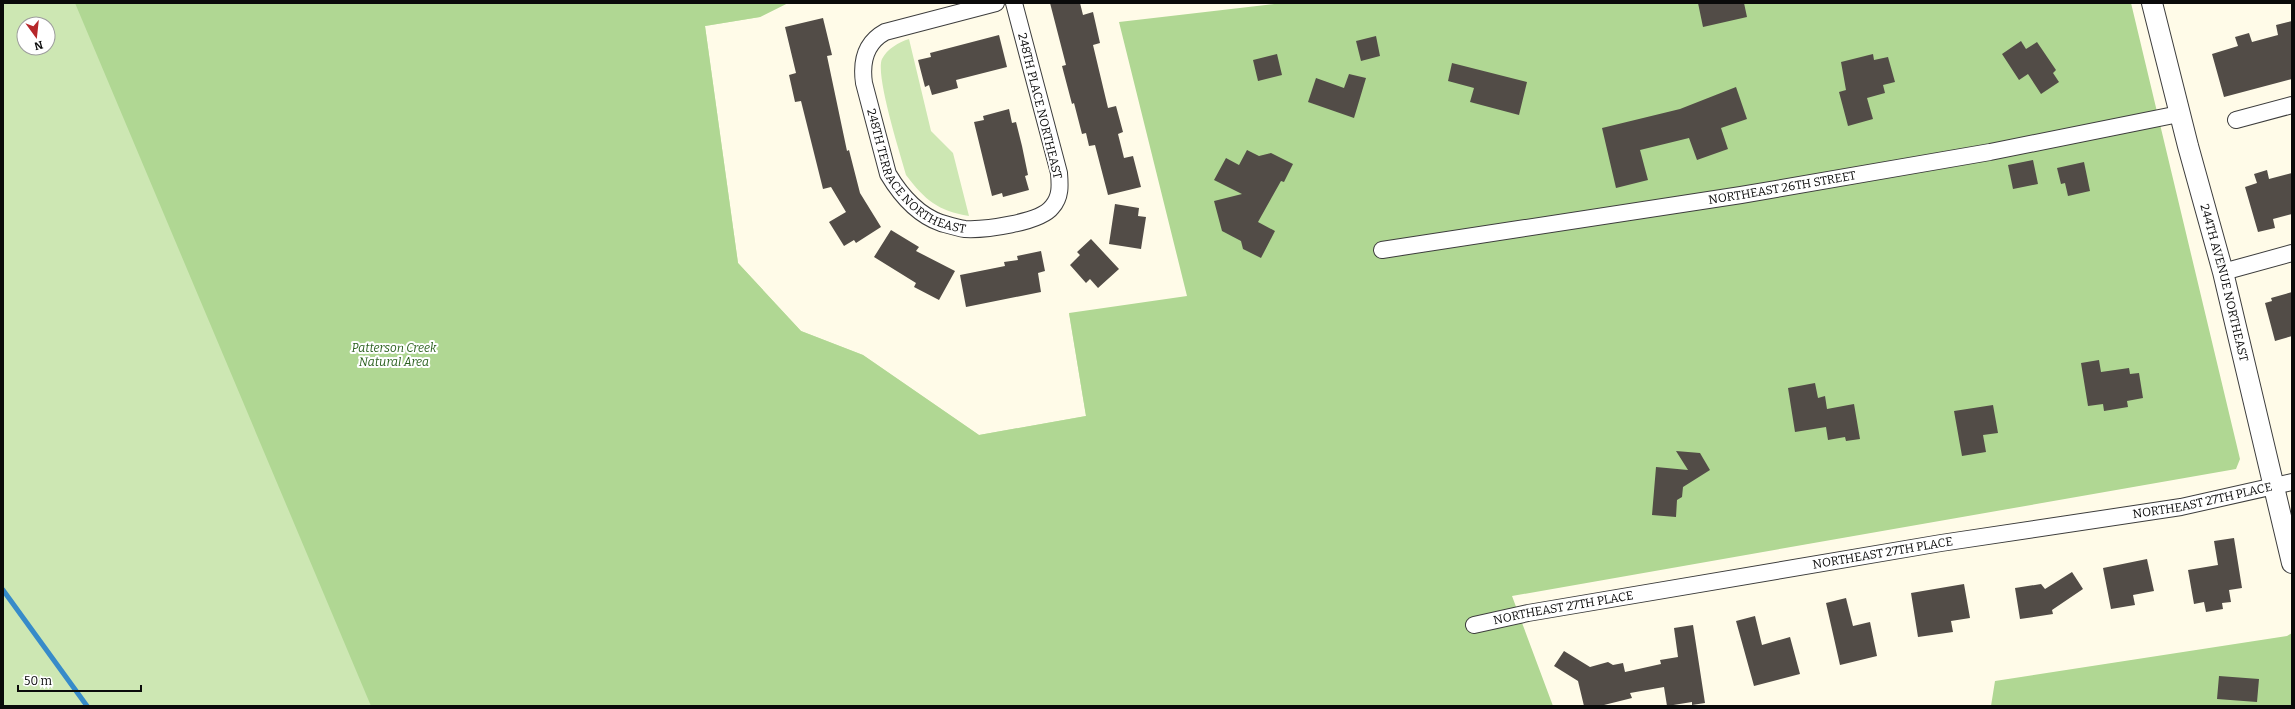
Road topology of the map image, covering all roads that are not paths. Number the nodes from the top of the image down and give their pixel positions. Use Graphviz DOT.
graph roads {
  1 [pos="996,3"];
  2 [pos="1014,3"];
  3 [pos="2152,3"];
  4 [pos="2292,104"];
  5 [pos="2179,114"];
  6 [pos="2236,120"];
  7 [pos="1052,208"];
  8 [pos="1382,250"];
  9 [pos="2292,253"];
  10 [pos="2223,272"];
  11 [pos="2283,484"];
  12 [pos="2292,563"];
  13 [pos="1474,625"];
  1 -- 7 [label="street, 248TH TERRACE NORTHEAST"];
  2 -- 7 [label="street, 248TH PLACE NORTHEAST"];
  3 -- 5 [label="street, 244TH AVENUE NORTHEAST"];
  4 -- 6 [label="street"];
  5 -- 8 [label="street, NORTHEAST 26TH STREET"];
  5 -- 10 [label="street, 244TH AVENUE NORTHEAST"];
  9 -- 10 [label="street"];
  10 -- 11 [label="street, 244TH AVENUE NORTHEAST"];
  11 -- 12 [label="street, 244TH AVENUE NORTHEAST"];
  11 -- 13 [label="street, NORTHEAST 27TH PLACE"];
}
